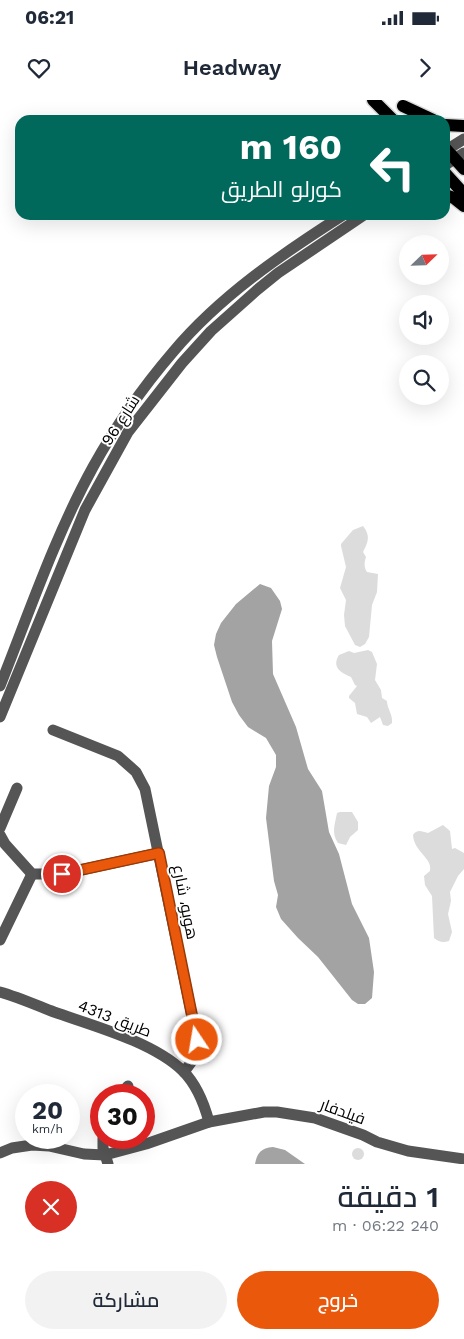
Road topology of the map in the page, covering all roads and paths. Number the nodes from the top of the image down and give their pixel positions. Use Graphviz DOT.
graph roads {
  1 [pos="364,100"];
  2 [pos="373,100"];
  3 [pos="400,103"];
  4 [pos="378,115"];
  5 [pos="388,115"];
  6 [pos="412,115"];
  7 [pos="423,115"];
  8 [pos="450,125"];
  9 [pos="464,126"];
  10 [pos="464,139"];
  11 [pos="450,154"];
  12 [pos="464,169"];
  13 [pos="450,178"];
  14 [pos="464,194"];
  15 [pos="450,197"];
  16 [pos="464,206"];
  17 [pos="336,220"];
  18 [pos="357,220"];
  19 [pos="0,686"];
  20 [pos="0,717"];
  21 [pos="53,730"];
  22 [pos="17,788"];
  23 [pos="0,828"];
  24 [pos="0,835"];
  25 [pos="159,853"];
  26 [pos="32,874"];
  27 [pos="0,940"];
  28 [pos="2,992"];
  29 [pos="184,1072"];
  30 [pos="209,1122"];
  31 [pos="0,1153"];
  32 [pos="464,1159"];
  33 [pos="106,1160"];
  1 -- 4 [label="main road"];
  2 -- 5 [label="main road"];
  3 -- 6 [label="main road"];
  3 -- 7 [label="main road"];
  8 -- 9 [label="main road"];
  10 -- 11 [label="street"];
  11 -- 12 [label="main road"];
  13 -- 14 [label="main road"];
  15 -- 16 [label="main road"];
  17 -- 19 [label="street, شارع 96"];
  18 -- 20 [label="street, شارع 96"];
  21 -- 25 [label="street, هوبو، شارع"];
  22 -- 23 [label="street"];
  24 -- 26 [label="street"];
  25 -- 26 [label="street"];
  25 -- 29 [label="street, هوبو، شارع"];
  26 -- 27 [label="street"];
  28 -- 29 [label="street, طريق 4313"];
  29 -- 30 [label="street, طريق 4313"];
  30 -- 32 [label="street, فيلدفار"];
  30 -- 33 [label="street, فيلدفار"];
  31 -- 33 [label="street, فيلدفار"];
}
